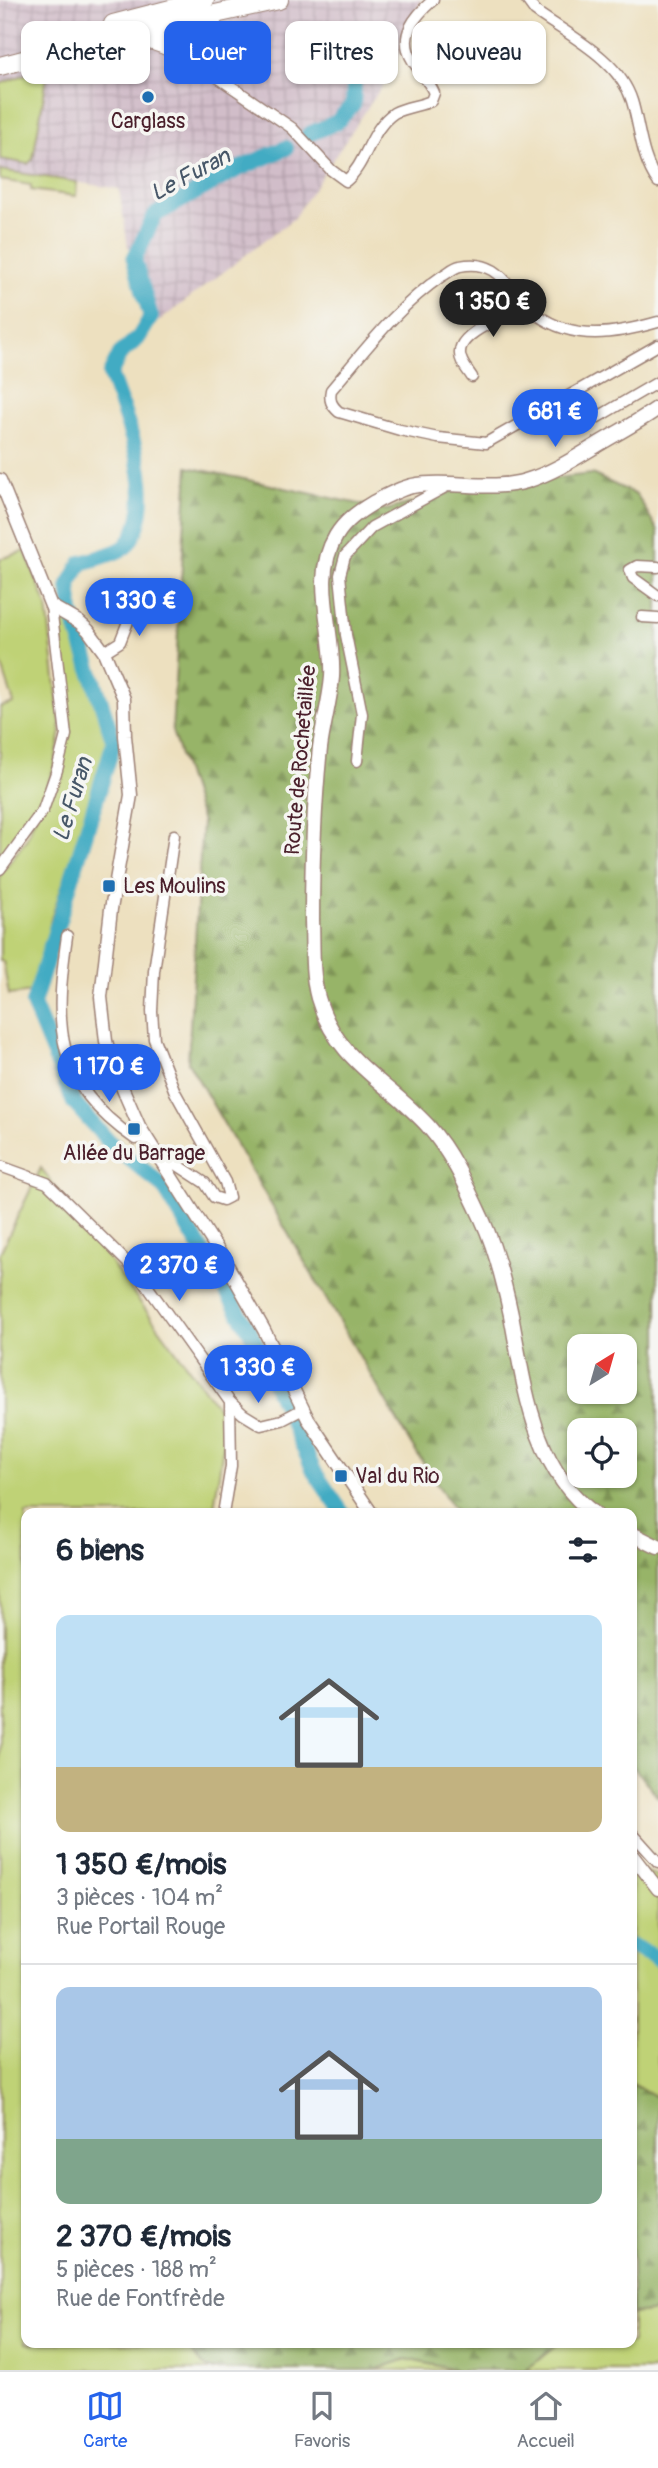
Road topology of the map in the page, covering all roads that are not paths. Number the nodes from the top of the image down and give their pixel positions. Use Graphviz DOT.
graph roads {
  1 [pos="205,0"];
  2 [pos="279,0"];
  3 [pos="433,0"];
  4 [pos="527,0"];
  5 [pos="226,10"];
  6 [pos="208,21"];
  7 [pos="150,27"];
  8 [pos="0,54"];
  9 [pos="21,60"];
  10 [pos="0,66"];
  11 [pos="228,84"];
  12 [pos="658,182"];
  13 [pos="535,313"];
  14 [pos="658,322"];
  15 [pos="658,345"];
  16 [pos="472,377"];
  17 [pos="658,382"];
  18 [pos="658,408"];
  19 [pos="586,424"];
  20 [pos="0,480"];
  21 [pos="449,484"];
  22 [pos="658,567"];
  23 [pos="138,596"];
  24 [pos="658,596"];
  25 [pos="51,606"];
  26 [pos="642,617"];
  27 [pos="658,618"];
  28 [pos="104,652"];
  29 [pos="357,761"];
  30 [pos="174,835"];
  31 [pos="0,869"];
  32 [pos="67,936"];
  33 [pos="146,1137"];
  34 [pos="0,1166"];
  35 [pos="166,1167"];
  36 [pos="230,1402"];
  37 [pos="301,1411"];
  38 [pos="224,1508"];
  39 [pos="368,1508"];
  40 [pos="587,1508"];
  41 [pos="637,1537"];
  42 [pos="658,1548"];
  43 [pos="637,1839"];
  44 [pos="637,1862"];
  45 [pos="658,1862"];
  46 [pos="658,1889"];
  1 -- 8 [label="highway"];
  2 -- 5 [label="highway"];
  3 -- 11 [label="street"];
  4 -- 12 [label="street"];
  5 -- 6 [label="highway"];
  5 -- 7 [label="highway"];
  9 -- 10 [label="highway"];
  13 -- 14 [label="street"];
  13 -- 15 [label="street"];
  13 -- 16 [label="street"];
  17 -- 19 [label="street"];
  18 -- 21 [label="main road, Route de Rochetaillée"];
  20 -- 25 [label="street"];
  21 -- 29 [label="street"];
  21 -- 40 [label="main road, Route de Rochetaillée"];
  22 -- 24 [label="street"];
  23 -- 28 [label="street"];
  25 -- 28 [label="street"];
  25 -- 31 [label="street"];
  26 -- 27 [label="street"];
  28 -- 33 [label="street"];
  30 -- 35 [label="street"];
  32 -- 33 [label="street"];
  33 -- 35 [label="street"];
  34 -- 36 [label="street"];
  35 -- 37 [label="street"];
  36 -- 37 [label="street"];
  36 -- 38 [label="street"];
  37 -- 39 [label="street"];
  41 -- 42 [label="main road"];
  43 -- 45 [label="street"];
  44 -- 46 [label="street"];
}
